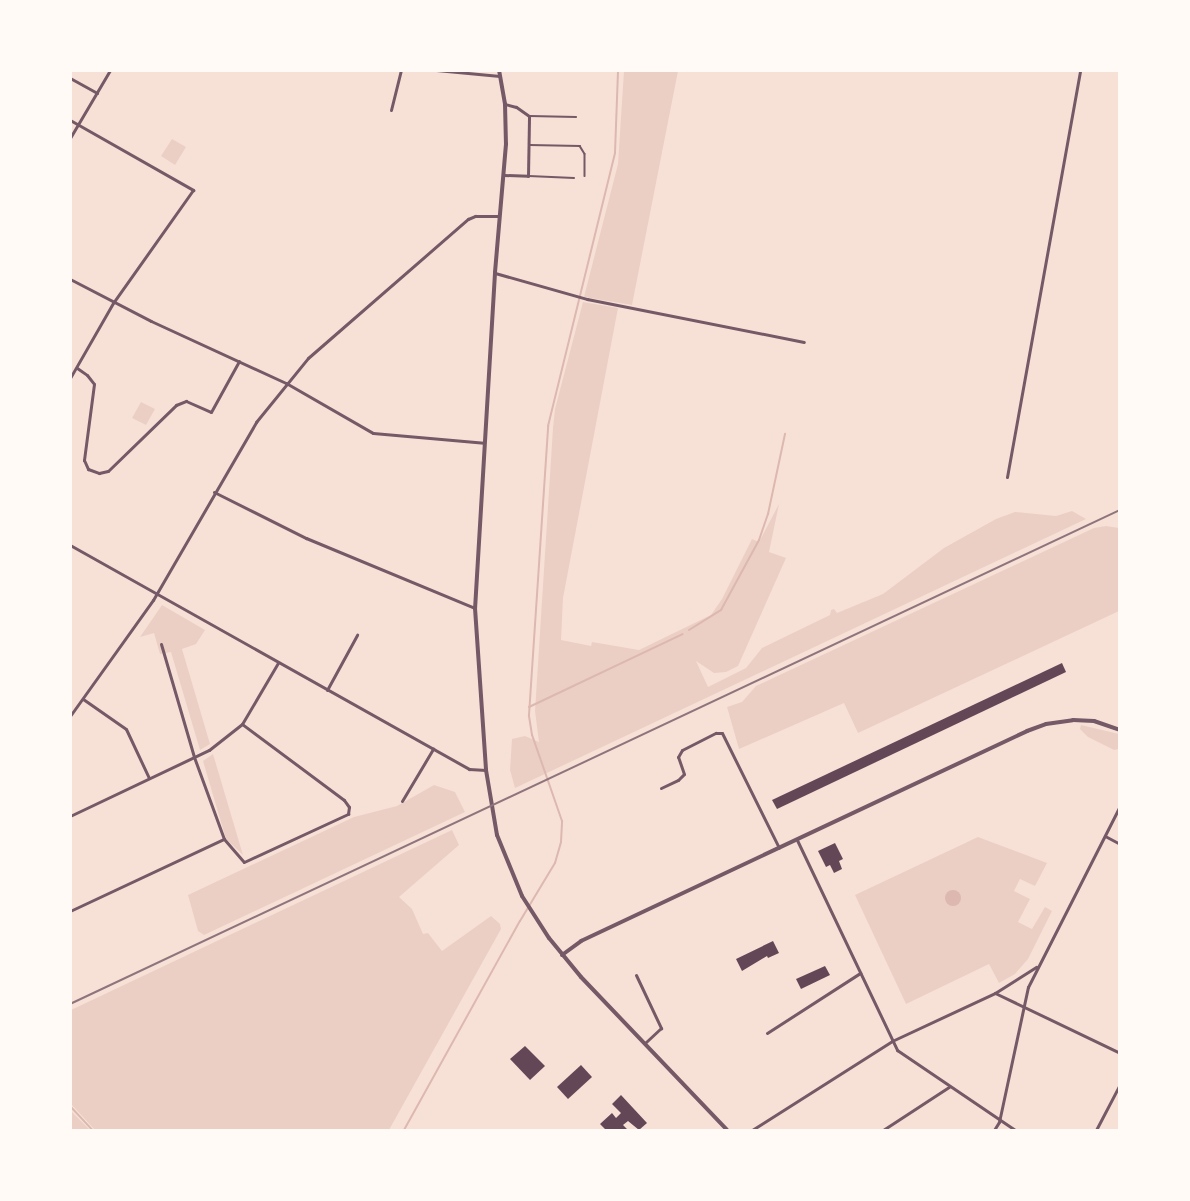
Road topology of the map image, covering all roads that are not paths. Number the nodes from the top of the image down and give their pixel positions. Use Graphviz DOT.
graph roads {
  1 [pos="110,70"];
  2 [pos="401,70"];
  3 [pos="436,70"];
  4 [pos="1080,70"];
  5 [pos="499,72"];
  6 [pos="70,78"];
  7 [pos="97,93"];
  8 [pos="505,104"];
  9 [pos="391,110"];
  10 [pos="529,116"];
  11 [pos="576,117"];
  12 [pos="70,120"];
  13 [pos="78,124"];
  14 [pos="70,138"];
  15 [pos="529,144"];
  16 [pos="503,175"];
  17 [pos="528,176"];
  18 [pos="585,176"];
  19 [pos="574,178"];
  20 [pos="499,216"];
  21 [pos="495,273"];
  22 [pos="70,279"];
  23 [pos="113,303"];
  24 [pos="804,342"];
  25 [pos="239,362"];
  26 [pos="77,368"];
  27 [pos="70,378"];
  28 [pos="286,383"];
  29 [pos="485,443"];
  30 [pos="1007,477"];
  31 [pos="214,492"];
  32 [pos="70,545"];
  33 [pos="156,594"];
  34 [pos="475,608"];
  35 [pos="357,635"];
  36 [pos="161,644"];
  37 [pos="278,663"];
  38 [pos="327,690"];
  39 [pos="83,699"];
  40 [pos="70,716"];
  41 [pos="242,724"];
  42 [pos="1119,730"];
  43 [pos="433,749"];
  44 [pos="194,757"];
  45 [pos="486,770"];
  46 [pos="150,778"];
  47 [pos="661,788"];
  48 [pos="402,801"];
  49 [pos="1119,806"];
  50 [pos="70,816"];
  51 [pos="1104,836"];
  52 [pos="224,838"];
  53 [pos="797,840"];
  54 [pos="1119,844"];
  55 [pos="779,848"];
  56 [pos="70,911"];
  57 [pos="562,955"];
  58 [pos="1039,965"];
  59 [pos="860,973"];
  60 [pos="636,975"];
  61 [pos="995,993"];
  62 [pos="1022,1005"];
  63 [pos="767,1033"];
  64 [pos="892,1041"];
  65 [pos="645,1043"];
  66 [pos="1119,1053"];
  67 [pos="1119,1084"];
  68 [pos="950,1087"];
  69 [pos="999,1122"];
  70 [pos="728,1131"];
  71 [pos="752,1131"];
  72 [pos="883,1131"];
  73 [pos="994,1131"];
  74 [pos="1015,1131"];
  75 [pos="1096,1131"];
  1 -- 7 [label="street"];
  2 -- 9 [label="street"];
  3 -- 5 [label="street"];
  4 -- 30 [label="street"];
  5 -- 8 [label="street"];
  6 -- 7 [label="street"];
  7 -- 13 [label="street"];
  8 -- 10 [label="street"];
  8 -- 16 [label="street"];
  10 -- 11 [label="lane"];
  10 -- 15 [label="street"];
  12 -- 13 [label="street"];
  13 -- 14 [label="street"];
  13 -- 23 [label="street"];
  15 -- 17 [label="street"];
  15 -- 18 [label="lane"];
  16 -- 17 [label="street"];
  16 -- 20 [label="street"];
  17 -- 19 [label="lane"];
  20 -- 21 [label="street"];
  20 -- 28 [label="street"];
  21 -- 24 [label="street"];
  21 -- 29 [label="street"];
  22 -- 23 [label="street"];
  23 -- 25 [label="street"];
  23 -- 26 [label="street"];
  25 -- 26 [label="street"];
  25 -- 28 [label="street"];
  26 -- 27 [label="street"];
  28 -- 29 [label="street"];
  28 -- 31 [label="street"];
  29 -- 34 [label="street"];
  31 -- 33 [label="street"];
  31 -- 34 [label="street"];
  32 -- 33 [label="street"];
  33 -- 37 [label="street"];
  33 -- 39 [label="street"];
  34 -- 45 [label="street"];
  35 -- 38 [label="street"];
  36 -- 44 [label="street"];
  37 -- 38 [label="street"];
  37 -- 41 [label="street"];
  38 -- 43 [label="street"];
  39 -- 40 [label="street"];
  39 -- 46 [label="street"];
  41 -- 44 [label="street"];
  41 -- 52 [label="street"];
  42 -- 53 [label="street"];
  43 -- 45 [label="street"];
  43 -- 48 [label="street"];
  44 -- 46 [label="street"];
  44 -- 52 [label="street"];
  45 -- 57 [label="street"];
  46 -- 50 [label="street"];
  47 -- 55 [label="street"];
  49 -- 51 [label="street"];
  51 -- 54 [label="street"];
  51 -- 58 [label="street"];
  52 -- 56 [label="street"];
  53 -- 55 [label="street"];
  53 -- 59 [label="street"];
  55 -- 57 [label="street"];
  57 -- 65 [label="street"];
  58 -- 61 [label="street"];
  58 -- 62 [label="street"];
  59 -- 63 [label="street"];
  59 -- 64 [label="street"];
  60 -- 65 [label="street"];
  61 -- 62 [label="street"];
  61 -- 64 [label="street"];
  62 -- 66 [label="street"];
  62 -- 69 [label="street"];
  64 -- 68 [label="street"];
  64 -- 71 [label="street"];
  65 -- 70 [label="street"];
  67 -- 75 [label="street"];
  68 -- 69 [label="street"];
  68 -- 72 [label="street"];
  69 -- 73 [label="street"];
  69 -- 74 [label="street"];
}
